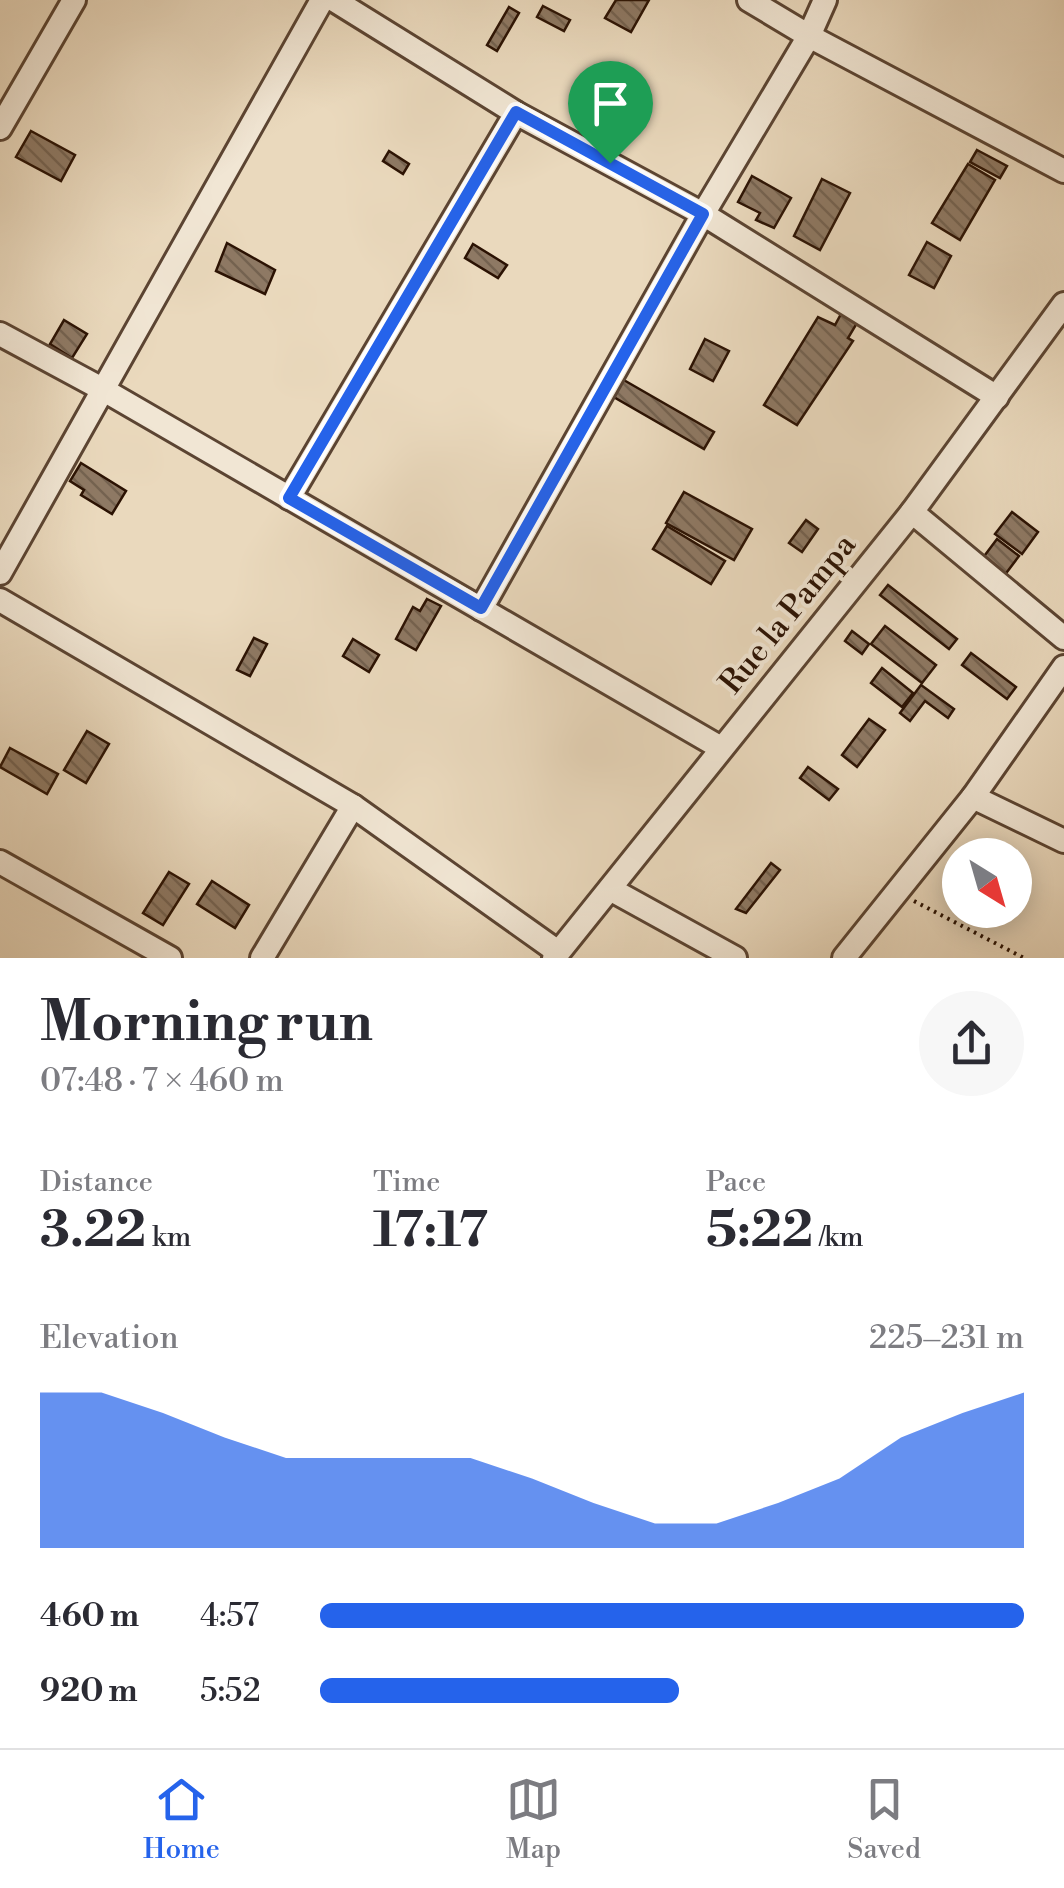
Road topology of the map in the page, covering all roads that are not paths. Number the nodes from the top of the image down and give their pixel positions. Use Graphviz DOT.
graph roads {
  1 [pos="74,0"];
  2 [pos="322,0"];
  3 [pos="334,0"];
  4 [pos="749,0"];
  5 [pos="825,0"];
  6 [pos="808,36"];
  7 [pos="516,112"];
  8 [pos="0,128"];
  9 [pos="1064,171"];
  10 [pos="703,214"];
  11 [pos="1064,304"];
  12 [pos="0,334"];
  13 [pos="102,389"];
  14 [pos="997,397"];
  15 [pos="289,498"];
  16 [pos="912,512"];
  17 [pos="0,573"];
  18 [pos="0,600"];
  19 [pos="481,608"];
  20 [pos="1064,638"];
  21 [pos="1064,666"];
  22 [pos="721,748"];
  23 [pos="973,797"];
  24 [pos="353,806"];
  25 [pos="1064,841"];
  26 [pos="0,862"];
  27 [pos="610,889"];
  28 [pos="556,955"];
  29 [pos="170,958"];
  30 [pos="262,958"];
  31 [pos="735,958"];
  32 [pos="844,958"];
  1 -- 8 [label="street"];
  2 -- 13 [label="street"];
  3 -- 7 [label="street"];
  4 -- 6 [label="street"];
  5 -- 6 [label="street"];
  6 -- 9 [label="street"];
  6 -- 10 [label="street"];
  7 -- 10 [label="street"];
  7 -- 15 [label="street"];
  10 -- 14 [label="street"];
  10 -- 19 [label="street"];
  11 -- 14 [label="street, Rue la Pampa"];
  12 -- 13 [label="street"];
  13 -- 15 [label="street"];
  13 -- 17 [label="street"];
  14 -- 16 [label="street, Rue la Pampa"];
  15 -- 19 [label="street"];
  16 -- 20 [label="street"];
  16 -- 22 [label="street, Rue la Pampa"];
  18 -- 24 [label="street"];
  19 -- 22 [label="street"];
  21 -- 23 [label="street"];
  22 -- 27 [label="street, Rue la Pampa"];
  23 -- 25 [label="street"];
  23 -- 32 [label="street"];
  24 -- 28 [label="street"];
  24 -- 30 [label="street"];
  26 -- 29 [label="street"];
  27 -- 28 [label="street, Rue la Pampa"];
  27 -- 31 [label="street"];
}
